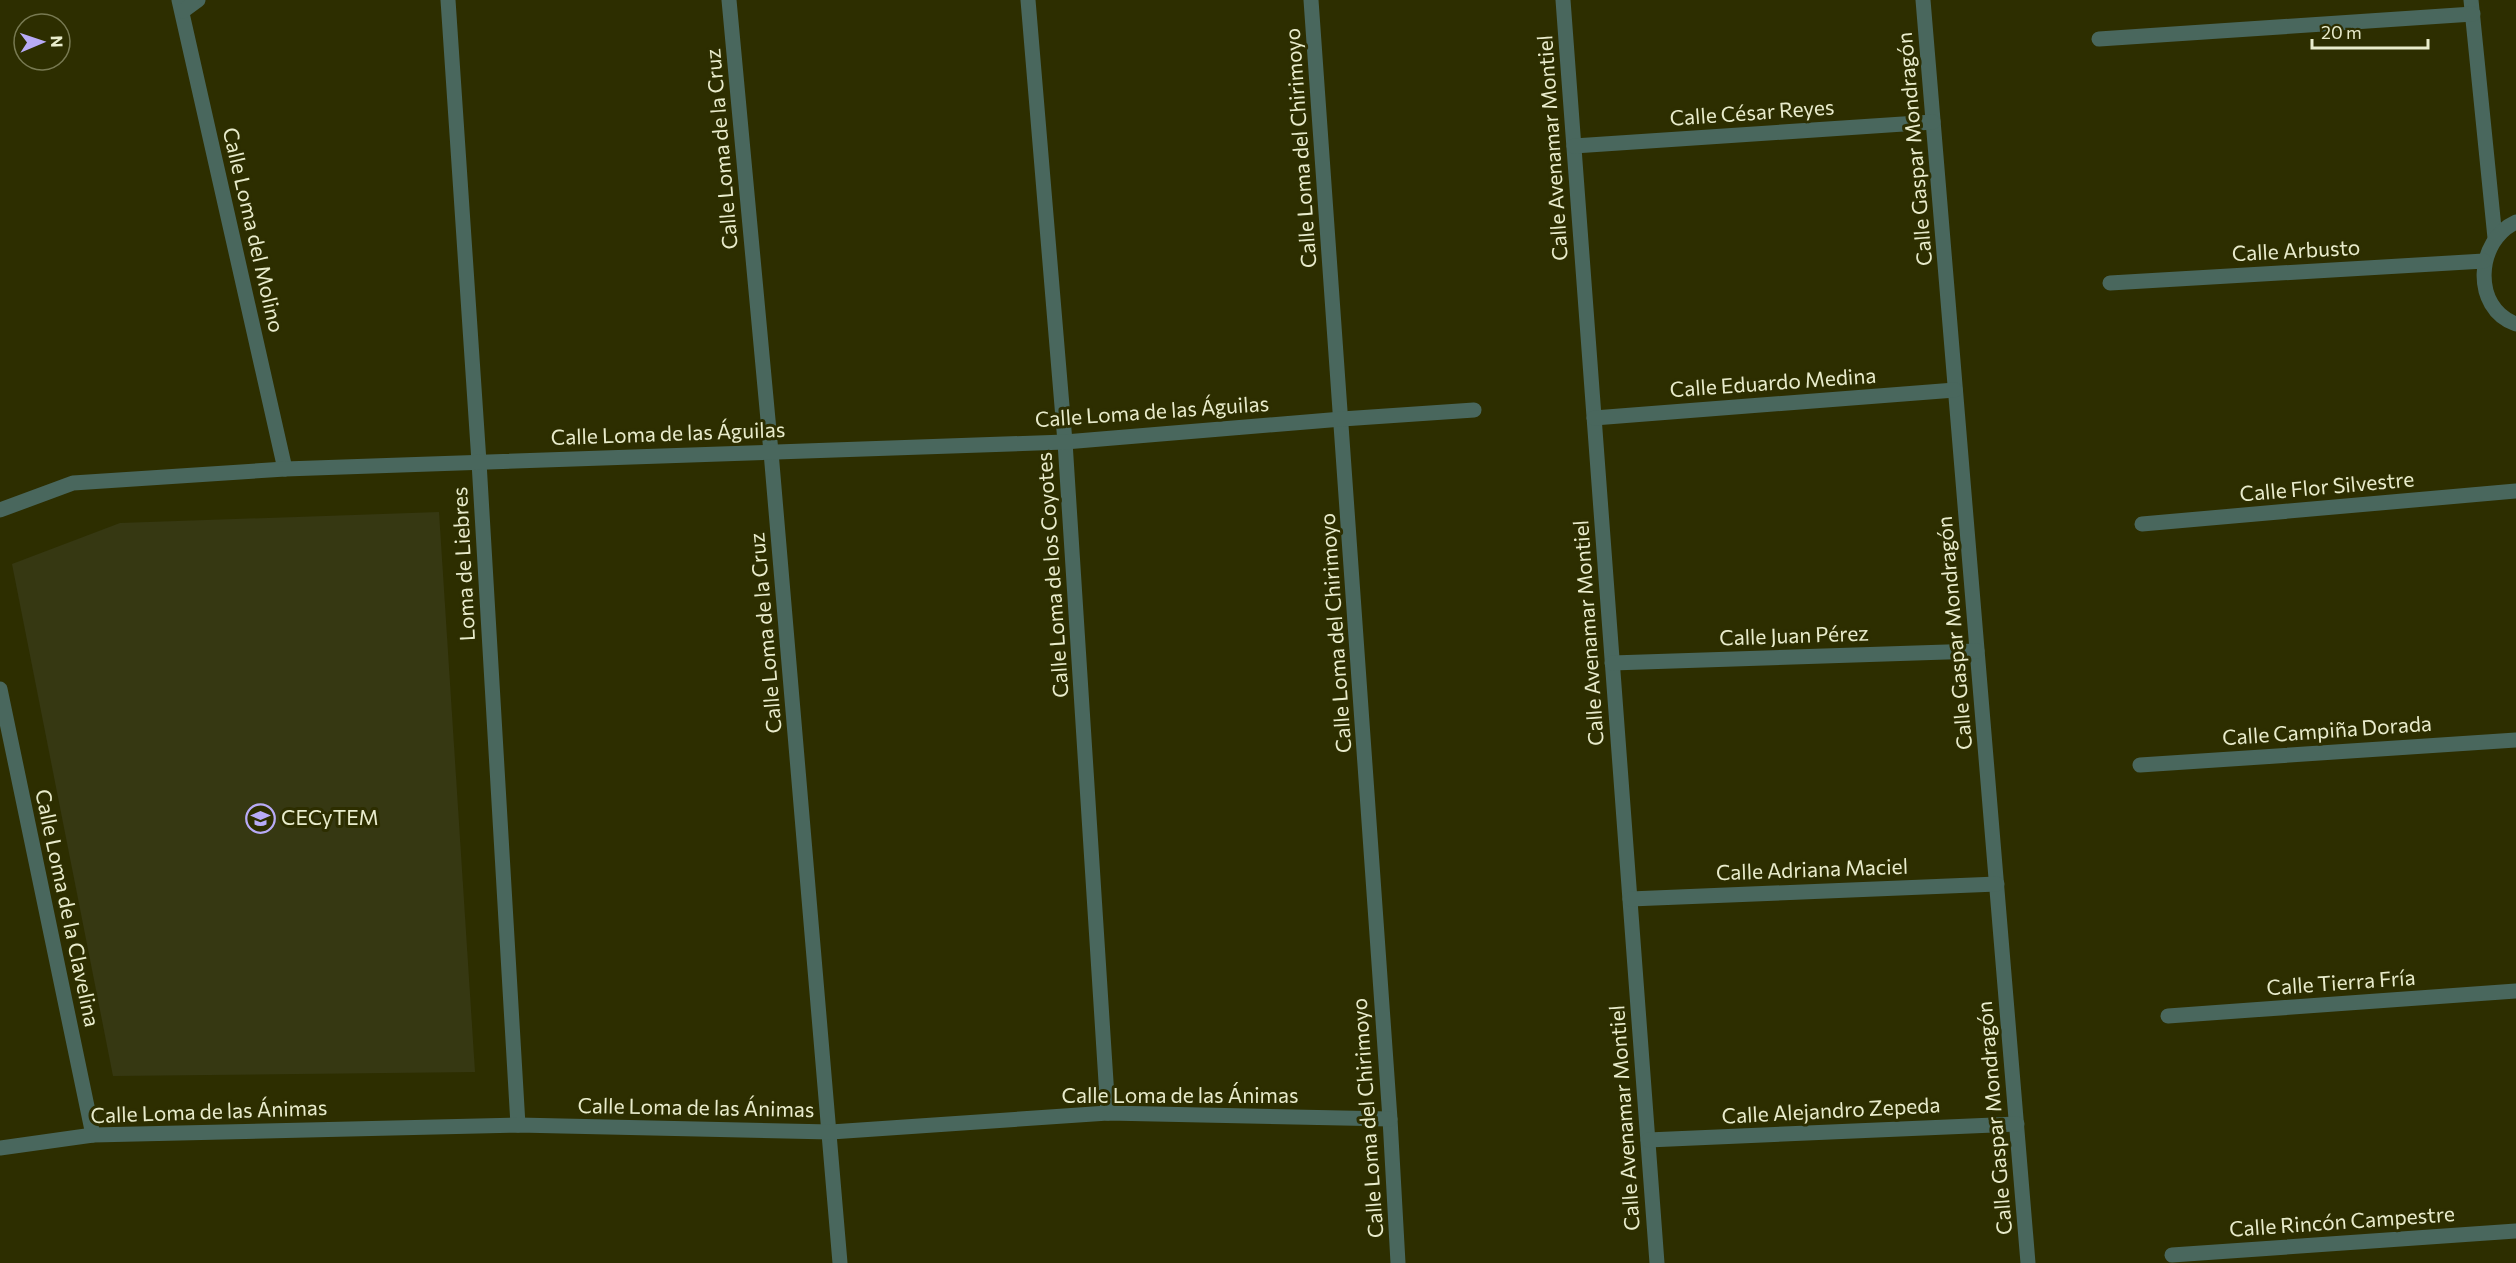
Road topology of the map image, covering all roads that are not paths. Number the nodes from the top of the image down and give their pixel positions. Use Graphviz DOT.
graph roads {
  1 [pos="198,0"];
  2 [pos="448,0"];
  3 [pos="729,0"];
  4 [pos="1028,0"];
  5 [pos="1311,0"];
  6 [pos="1563,0"];
  7 [pos="1923,0"];
  8 [pos="181,5"];
  9 [pos="2472,7"];
  10 [pos="2098,39"];
  11 [pos="1934,122"];
  12 [pos="1574,146"];
  13 [pos="2516,222"];
  14 [pos="2495,238"];
  15 [pos="2484,261"];
  16 [pos="2110,283"];
  17 [pos="2516,324"];
  18 [pos="1956,390"];
  19 [pos="1474,410"];
  20 [pos="1594,418"];
  21 [pos="1342,419"];
  22 [pos="1065,442"];
  23 [pos="771,452"];
  24 [pos="479,462"];
  25 [pos="285,469"];
  26 [pos="2516,491"];
  27 [pos="0,510"];
  28 [pos="2142,525"];
  29 [pos="1977,651"];
  30 [pos="1612,663"];
  31 [pos="0,689"];
  32 [pos="2516,740"];
  33 [pos="2140,765"];
  34 [pos="1997,884"];
  35 [pos="1630,899"];
  36 [pos="2516,991"];
  37 [pos="2168,1016"];
  38 [pos="1108,1113"];
  39 [pos="1390,1119"];
  40 [pos="2017,1124"];
  41 [pos="518,1125"];
  42 [pos="831,1132"];
  43 [pos="93,1135"];
  44 [pos="1648,1140"];
  45 [pos="0,1148"];
  46 [pos="2516,1231"];
  47 [pos="2172,1255"];
  48 [pos="840,1263"];
  49 [pos="1398,1263"];
  50 [pos="1657,1263"];
  51 [pos="2028,1263"];
  1 -- 8 [label="street"];
  2 -- 24 [label="street, Loma de Liebres"];
  3 -- 23 [label="street, Calle Loma de la Cruz"];
  4 -- 22 [label="street, Calle Loma de los Coyotes"];
  5 -- 21 [label="street, Calle Loma del Chirimoyo"];
  6 -- 12 [label="street, Calle Avenamar Montiel"];
  7 -- 11 [label="street, Calle Gaspar Mondragón"];
  8 -- 25 [label="street, Calle Loma del Molino"];
  9 -- 10 [label="street"];
  9 -- 14 [label="street"];
  11 -- 12 [label="street, Calle César Reyes"];
  11 -- 18 [label="street, Calle Gaspar Mondragón"];
  12 -- 20 [label="street, Calle Avenamar Montiel"];
  13 -- 14 [label="street"];
  14 -- 15 [label="street"];
  15 -- 16 [label="street, Calle Arbusto"];
  15 -- 17 [label="street"];
  18 -- 20 [label="street, Calle Eduardo Medina"];
  18 -- 29 [label="street, Calle Gaspar Mondragón"];
  19 -- 21 [label="street, Calle Loma de las Águilas"];
  20 -- 30 [label="street, Calle Avenamar Montiel"];
  21 -- 22 [label="street, Calle Loma de las Águilas"];
  21 -- 39 [label="street, Calle Loma del Chirimoyo"];
  22 -- 23 [label="street, Calle Loma de las Águilas"];
  22 -- 38 [label="street, Calle Loma de los Coyotes"];
  23 -- 24 [label="street, Calle Loma de las Águilas"];
  23 -- 42 [label="street, Calle Loma de la Cruz"];
  24 -- 25 [label="street, Calle Loma de las Águilas"];
  24 -- 41 [label="street, Loma de Liebres"];
  25 -- 27 [label="street, Calle Loma de las Águilas"];
  26 -- 28 [label="street, Calle Flor Silvestre"];
  29 -- 30 [label="street, Calle Juan Pérez"];
  29 -- 34 [label="street, Calle Gaspar Mondragón"];
  30 -- 35 [label="street, Calle Avenamar Montiel"];
  31 -- 43 [label="street, Calle Loma de la Clavelina"];
  32 -- 33 [label="street, Calle Campiña Dorada"];
  34 -- 35 [label="street, Calle Adriana Maciel"];
  34 -- 40 [label="street, Calle Gaspar Mondragón"];
  35 -- 44 [label="street, Calle Avenamar Montiel"];
  36 -- 37 [label="street, Calle Tierra Fría"];
  38 -- 39 [label="street, Calle Loma de las Ánimas"];
  38 -- 42 [label="street, Calle Loma de las Ánimas"];
  39 -- 49 [label="street, Calle Loma del Chirimoyo"];
  40 -- 44 [label="street, Calle Alejandro Zepeda"];
  40 -- 51 [label="street, Calle Gaspar Mondragón"];
  41 -- 42 [label="street, Calle Loma de las Ánimas"];
  41 -- 43 [label="street, Calle Loma de las Ánimas"];
  42 -- 48 [label="street, Calle Loma de la Cruz"];
  43 -- 45 [label="street, Calle Loma de las Ánimas"];
  44 -- 50 [label="street, Calle Avenamar Montiel"];
  46 -- 47 [label="street, Calle Rincón Campestre"];
}
